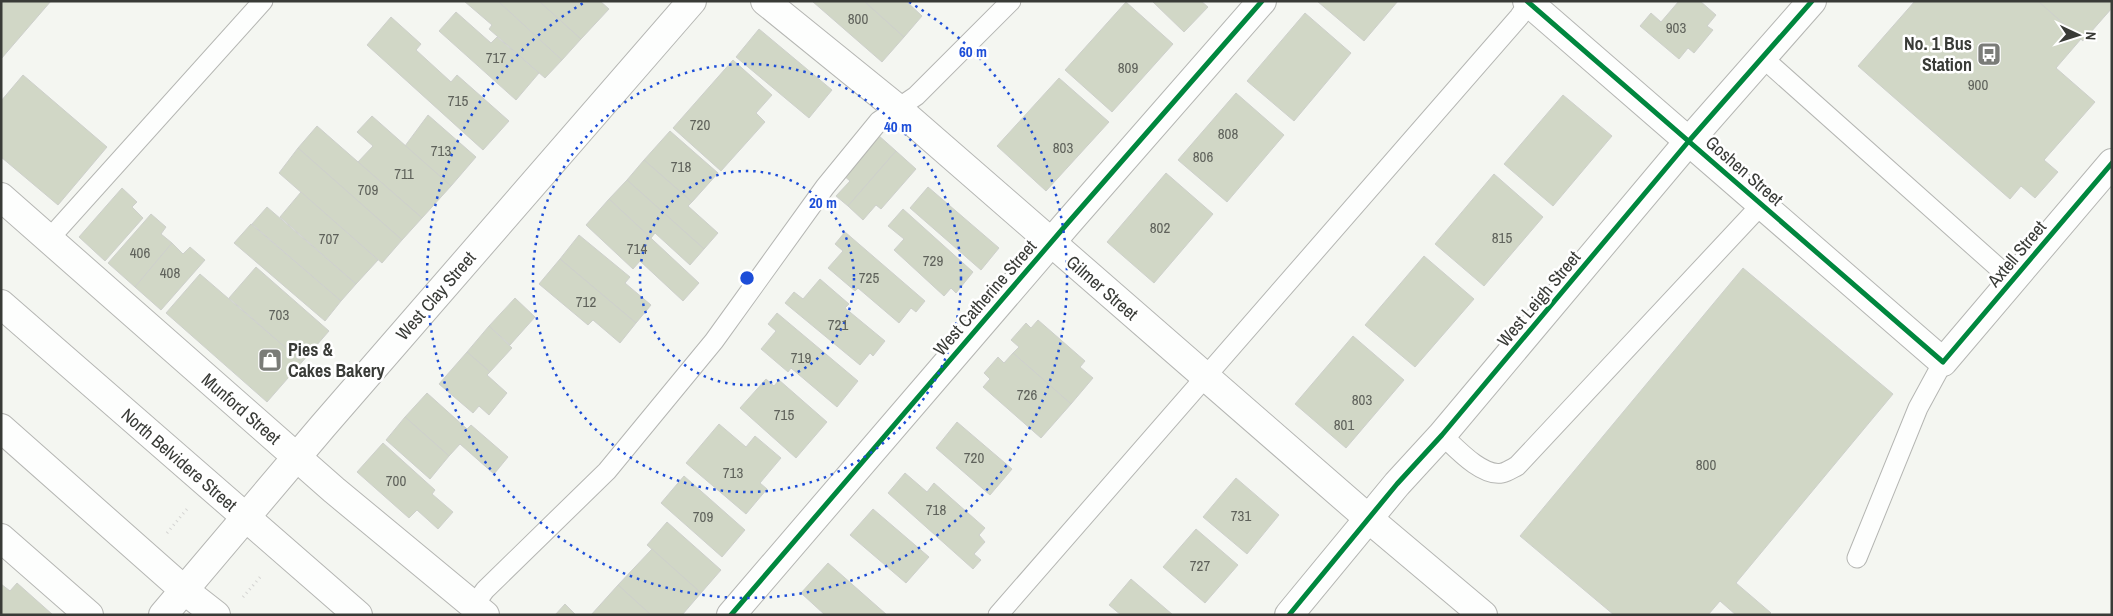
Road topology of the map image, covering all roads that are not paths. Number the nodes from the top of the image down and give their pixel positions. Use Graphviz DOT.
graph roads {
  1 [pos="263,1"];
  2 [pos="692,1"];
  3 [pos="765,1"];
  4 [pos="1011,1"];
  5 [pos="1262,1"];
  6 [pos="1812,1"];
  7 [pos="1529,2"];
  8 [pos="1763,58"];
  9 [pos="898,108"];
  10 [pos="1688,142"];
  11 [pos="2112,163"];
  12 [pos="1,197"];
  13 [pos="1761,205"];
  14 [pos="49,239"];
  15 [pos="1050,243"];
  16 [pos="2012,280"];
  17 [pos="1,304"];
  18 [pos="1943,362"];
  19 [pos="1206,378"];
  20 [pos="1,428"];
  21 [pos="1442,435"];
  22 [pos="297,458"];
  23 [pos="244,517"];
  24 [pos="1368,519"];
  25 [pos="1,538"];
  26 [pos="1857,558"];
  27 [pos="184,590"];
  28 [pos="479,610"];
  29 [pos="89,615"];
  30 [pos="162,615"];
  31 [pos="216,615"];
  32 [pos="358,615"];
  33 [pos="731,615"];
  34 [pos="998,615"];
  35 [pos="1289,615"];
  36 [pos="1483,615"];
  1 -- 14 [label="lane"];
  2 -- 22 [label="main road, West Clay Street"];
  3 -- 9 [label="main road, Gilmer Street"];
  4 -- 9 [label="lane"];
  5 -- 15 [label="main road, West Catherine Street"];
  6 -- 8 [label="main road, West Leigh Street"];
  7 -- 10 [label="main road, Goshen Street"];
  7 -- 19 [label="lane"];
  8 -- 10 [label="main road, West Leigh Street"];
  8 -- 16 [label="lane"];
  9 -- 15 [label="main road, Gilmer Street"];
  9 -- 28 [label="lane"];
  10 -- 13 [label="main road, Goshen Street"];
  10 -- 21 [label="main road, West Leigh Street"];
  11 -- 16 [label="main road, Axtell Street"];
  12 -- 14 [label="main road, Munford Street"];
  13 -- 18 [label="main road, Goshen Street"];
  13 -- 21 [label="lane"];
  14 -- 22 [label="main road, Munford Street"];
  15 -- 19 [label="main road, Gilmer Street"];
  15 -- 33 [label="main road, West Catherine Street"];
  16 -- 18 [label="main road, Axtell Street"];
  17 -- 23 [label="main road, North Belvidere Street"];
  18 -- 26 [label="lane"];
  19 -- 24 [label="main road, Gilmer Street"];
  19 -- 34 [label="lane"];
  20 -- 27 [label="main road"];
  21 -- 24 [label="main road, West Leigh Street"];
  22 -- 23 [label="main road, West Clay Street"];
  22 -- 28 [label="main road, Munford Street"];
  23 -- 27 [label="main road, West Clay Street"];
  23 -- 32 [label="main road, North Belvidere Street"];
  24 -- 35 [label="main road, West Leigh Street"];
  24 -- 36 [label="main road, Gilmer Street"];
  25 -- 29 [label="main road"];
  27 -- 30 [label="main road, West Clay Street"];
  27 -- 31 [label="main road"];
}
